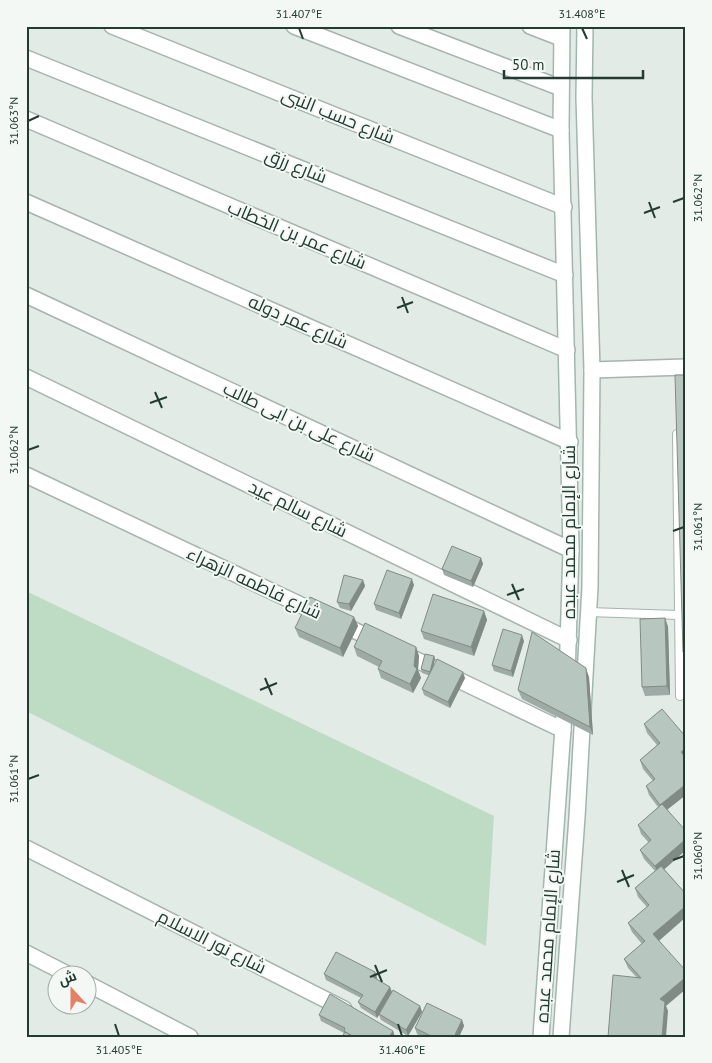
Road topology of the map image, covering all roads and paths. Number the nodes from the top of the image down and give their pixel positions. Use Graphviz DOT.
graph roads {
  1 [pos="112,26"];
  2 [pos="294,26"];
  3 [pos="399,26"];
  4 [pos="530,26"];
  5 [pos="585,26"];
  6 [pos="562,32"];
  7 [pos="26,58"];
  8 [pos="561,88"];
  9 [pos="26,119"];
  10 [pos="561,130"];
  11 [pos="26,202"];
  12 [pos="564,207"];
  13 [pos="565,275"];
  14 [pos="26,295"];
  15 [pos="567,350"];
  16 [pos="686,367"];
  17 [pos="592,370"];
  18 [pos="26,378"];
  19 [pos="677,427"];
  20 [pos="570,442"];
  21 [pos="26,475"];
  22 [pos="571,550"];
  23 [pos="588,612"];
  24 [pos="679,614"];
  25 [pos="569,640"];
  26 [pos="680,696"];
  27 [pos="563,730"];
  28 [pos="26,848"];
  29 [pos="26,953"];
  30 [pos="51,966"];
  31 [pos="98,989"];
  32 [pos="354,1014"];
  33 [pos="190,1037"];
  34 [pos="541,1037"];
  35 [pos="561,1037"];
  1 -- 12 [label="street, شارع حسب النبى"];
  2 -- 10 [label="street"];
  3 -- 8 [label="street"];
  4 -- 6 [label="street"];
  5 -- 17 [label="street, شارع الإمام محمد عبده"];
  6 -- 8 [label="street, شارع الإمام محمد عبده"];
  7 -- 13 [label="street, شارع رزق"];
  8 -- 10 [label="street, شارع الإمام محمد عبده"];
  9 -- 15 [label="street, شارع عمر بن الخطاب"];
  10 -- 12 [label="street, شارع الإمام محمد عبده"];
  11 -- 20 [label="street, شارع عمر دوله"];
  12 -- 13 [label="street, شارع الإمام محمد عبده"];
  13 -- 15 [label="street, شارع الإمام محمد عبده"];
  14 -- 22 [label="street, شارع على بن ابى طالب"];
  15 -- 20 [label="street, شارع الإمام محمد عبده"];
  16 -- 17 [label="street"];
  17 -- 23 [label="street, شارع الإمام محمد عبده"];
  18 -- 25 [label="street, شارع سالم عيد"];
  19 -- 24 [label="lane"];
  20 -- 22 [label="street, شارع الإمام محمد عبده"];
  21 -- 27 [label="street, شارع فاطمه الزهراء"];
  22 -- 25 [label="street, شارع الإمام محمد عبده"];
  23 -- 24 [label="lane"];
  23 -- 35 [label="street, شارع الإمام محمد عبده"];
  24 -- 26 [label="lane"];
  25 -- 27 [label="street, شارع الإمام محمد عبده"];
  27 -- 34 [label="street, شارع الإمام محمد عبده"];
  28 -- 32 [label="street, شارع نور الاسلام"];
  29 -- 30 [label="street"];
  31 -- 33 [label="street"];
}
